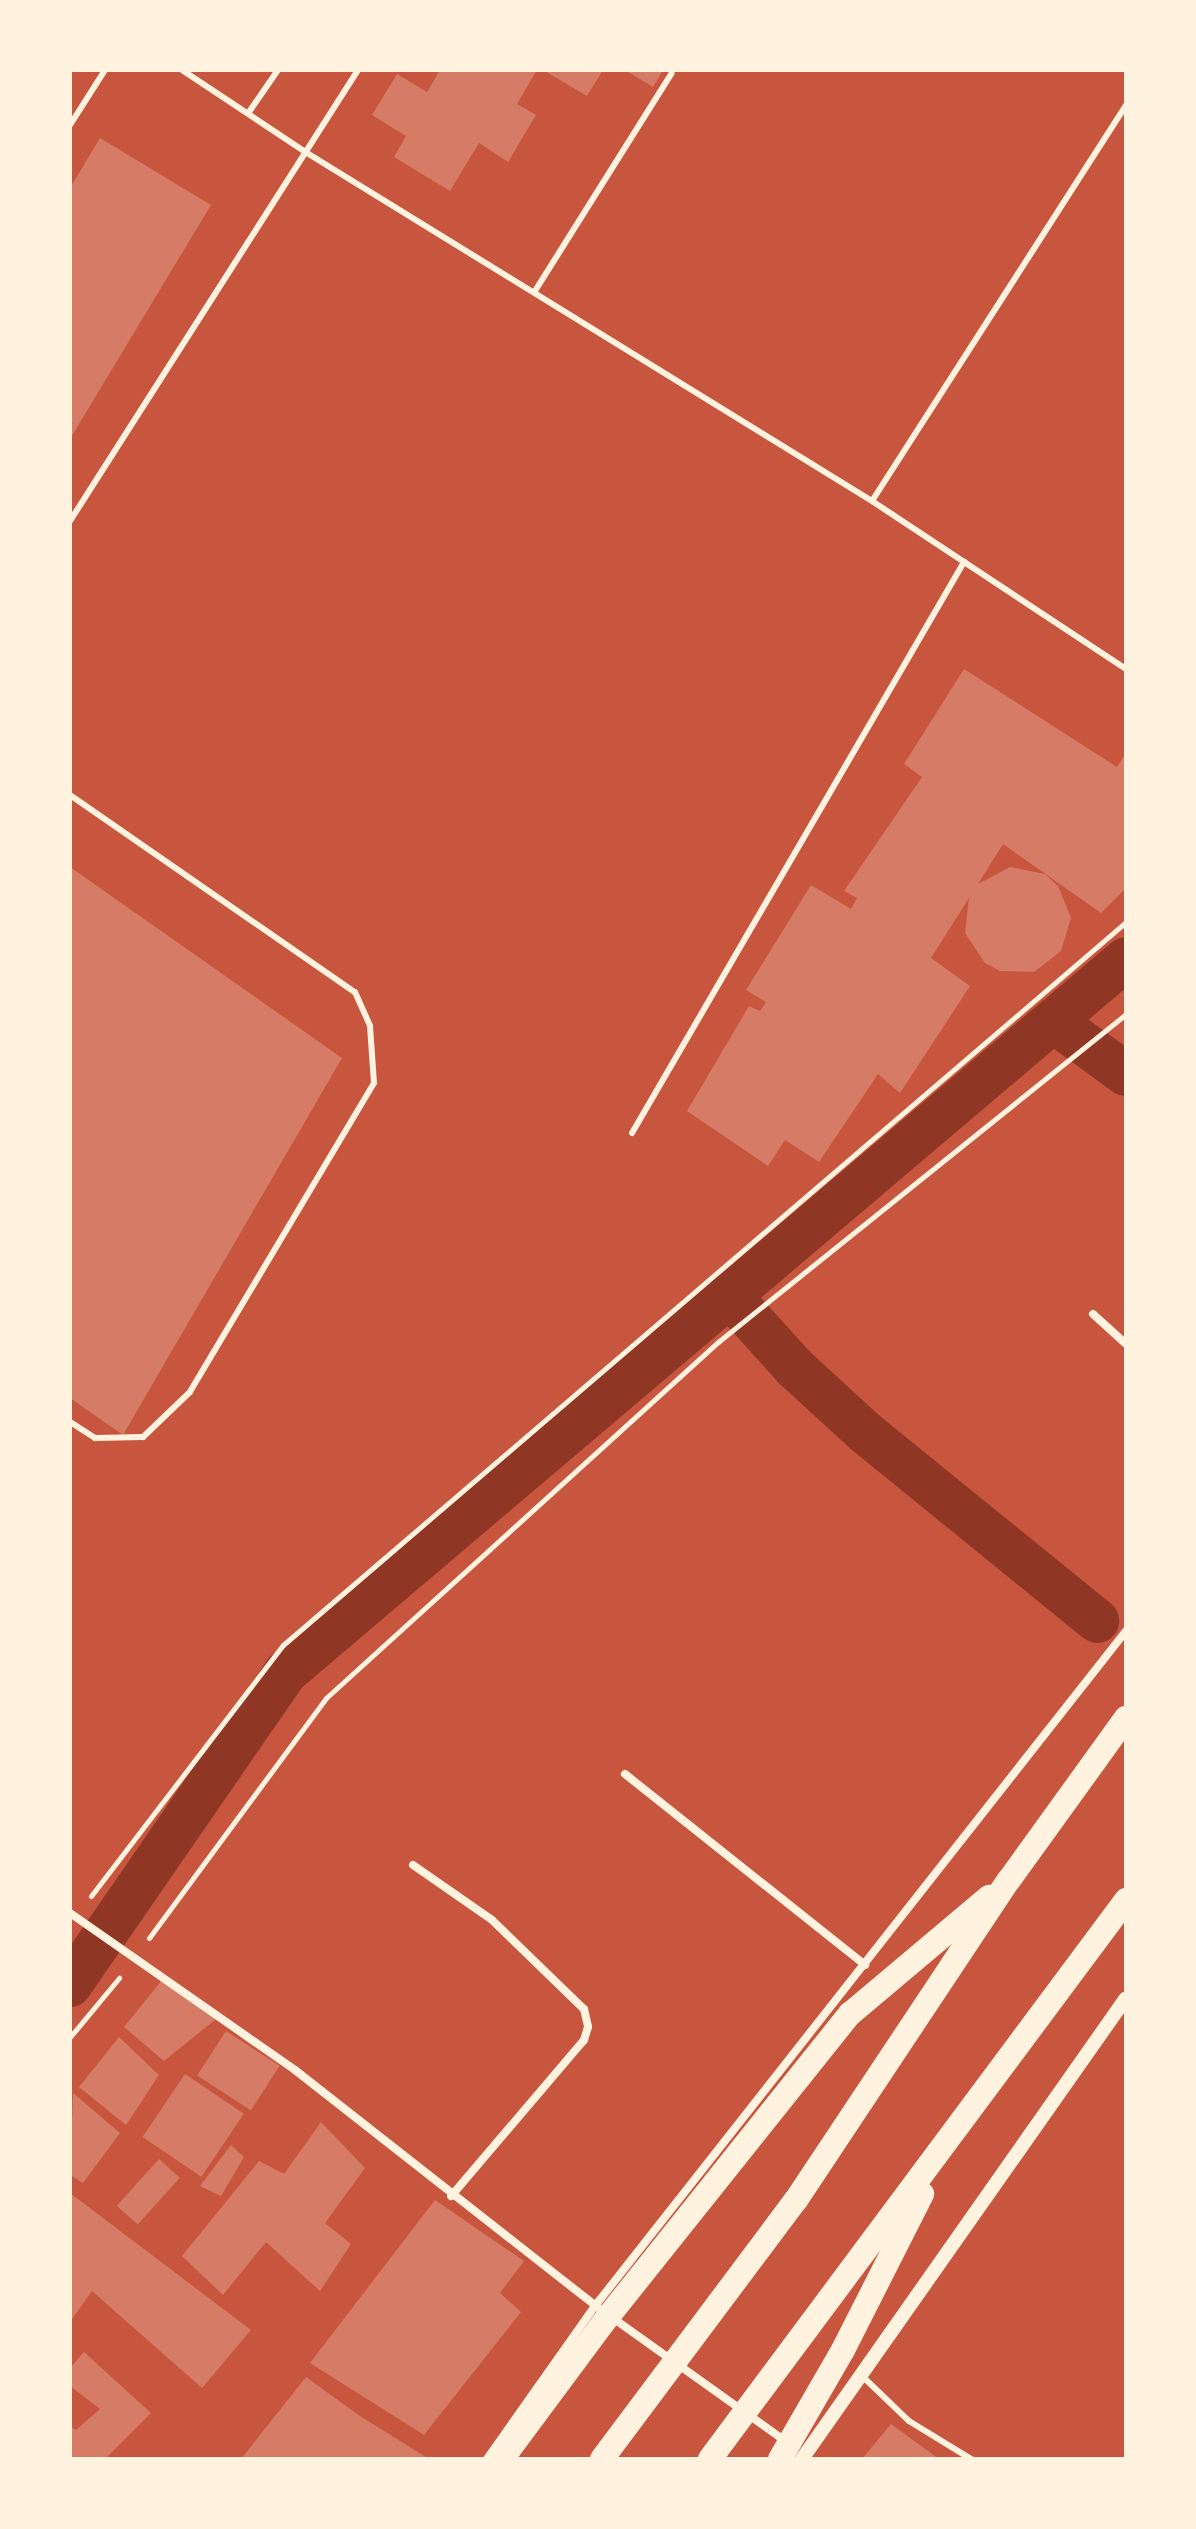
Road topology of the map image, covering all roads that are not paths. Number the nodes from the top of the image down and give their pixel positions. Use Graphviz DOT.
graph roads {
  1 [pos="105,70"];
  2 [pos="182,70"];
  3 [pos="278,70"];
  4 [pos="358,70"];
  5 [pos="672,73"];
  6 [pos="1126,105"];
  7 [pos="249,112"];
  8 [pos="70,125"];
  9 [pos="307,153"];
  10 [pos="535,291"];
  11 [pos="872,501"];
  12 [pos="70,521"];
  13 [pos="964,562"];
  14 [pos="1126,669"];
  15 [pos="70,795"];
  16 [pos="632,1133"];
  17 [pos="1093,1314"];
  18 [pos="1126,1344"];
  19 [pos="70,1422"];
  20 [pos="1126,1631"];
  21 [pos="1126,1718"];
  22 [pos="625,1774"];
  23 [pos="413,1865"];
  24 [pos="1009,1880"];
  25 [pos="1126,1900"];
  26 [pos="73,1914"];
  27 [pos="865,1965"];
  28 [pos="1126,1998"];
  29 [pos="950,2138"];
  30 [pos="451,2196"];
  31 [pos="595,2306"];
  32 [pos="860,2374"];
  33 [pos="795,2458"];
  34 [pos="487,2459"];
  35 [pos="502,2459"];
  36 [pos="602,2459"];
  37 [pos="710,2459"];
  38 [pos="971,2459"];
  1 -- 8 [label="lane"];
  2 -- 7 [label="lane"];
  3 -- 7 [label="lane"];
  4 -- 9 [label="lane"];
  5 -- 10 [label="lane"];
  6 -- 11 [label="lane"];
  7 -- 9 [label="lane"];
  9 -- 10 [label="lane"];
  9 -- 12 [label="lane"];
  10 -- 11 [label="lane"];
  11 -- 13 [label="lane"];
  13 -- 14 [label="lane"];
  13 -- 16 [label="lane"];
  15 -- 19 [label="lane"];
  17 -- 18 [label="street"];
  20 -- 27 [label="street"];
  21 -- 24 [label="highway"];
  22 -- 27 [label="street"];
  23 -- 30 [label="street"];
  24 -- 35 [label="highway"];
  24 -- 36 [label="highway"];
  25 -- 29 [label="highway"];
  26 -- 30 [label="street"];
  27 -- 31 [label="street"];
  28 -- 32 [label="street"];
  29 -- 33 [label="highway"];
  29 -- 37 [label="highway"];
  30 -- 31 [label="street"];
  31 -- 33 [label="street"];
  31 -- 34 [label="street"];
  32 -- 33 [label="street"];
  32 -- 38 [label="lane"];
}
